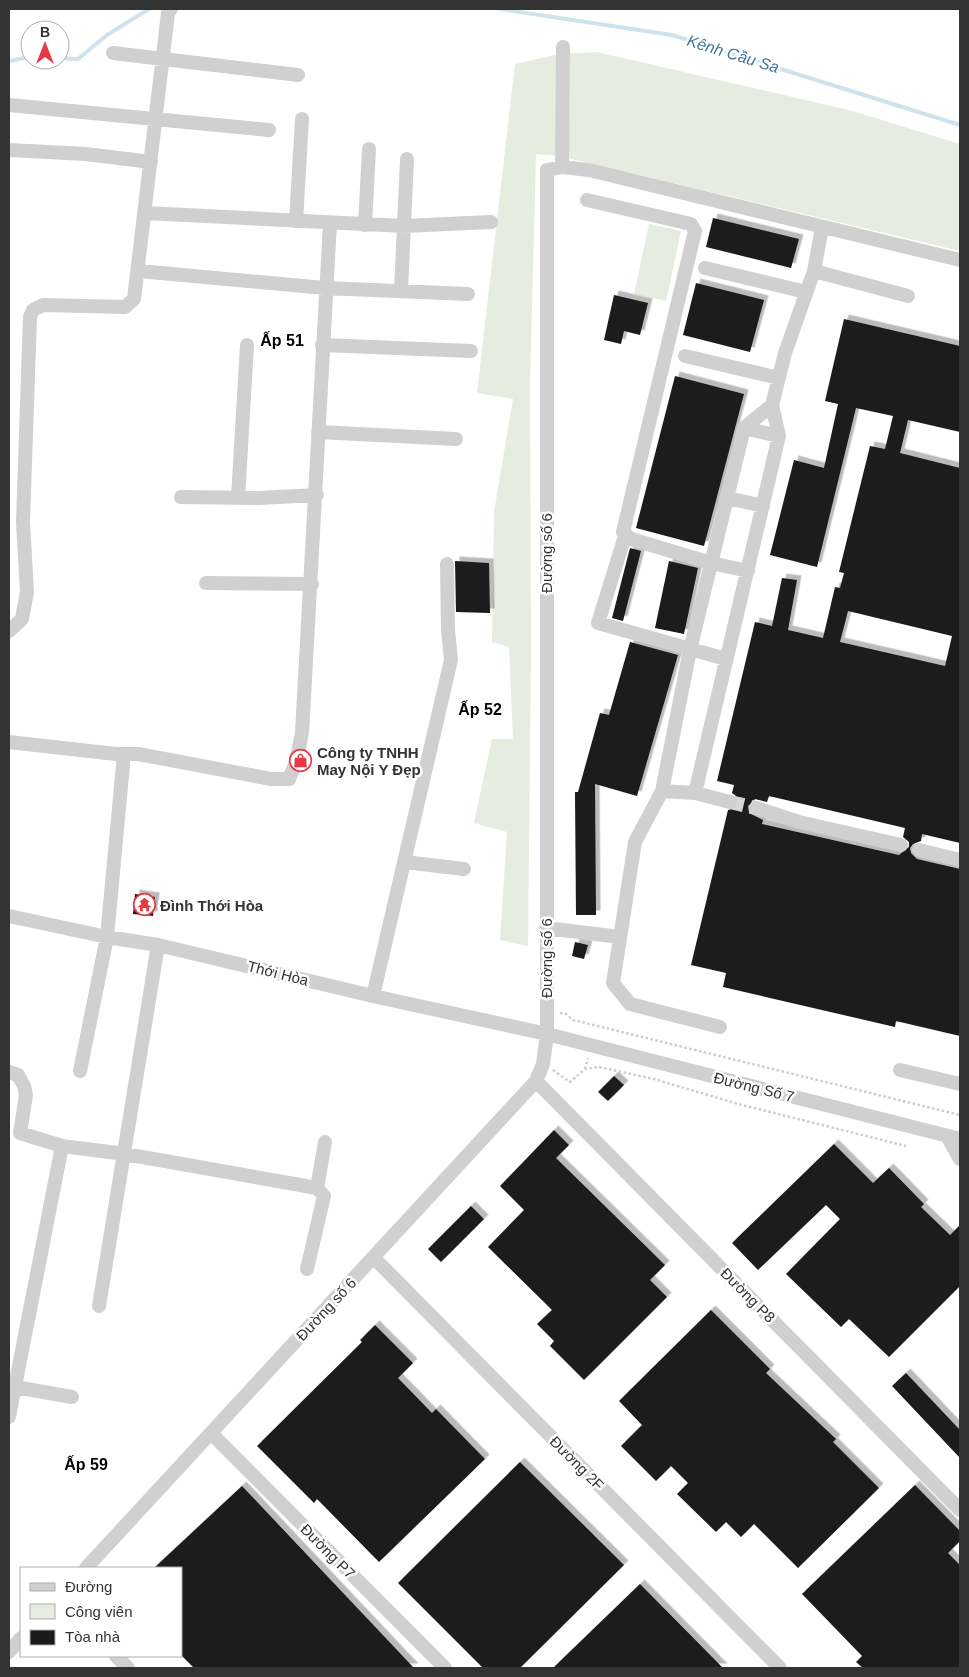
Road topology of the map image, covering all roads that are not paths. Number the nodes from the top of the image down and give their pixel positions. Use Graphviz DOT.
graph roads {
  1 [pos="171,9"];
  2 [pos="564,47"];
  3 [pos="113,53"];
  4 [pos="162,58"];
  5 [pos="298,75"];
  6 [pos="9,105"];
  7 [pos="155,118"];
  8 [pos="302,119"];
  9 [pos="269,130"];
  10 [pos="369,149"];
  11 [pos="9,150"];
  12 [pos="407,159"];
  13 [pos="150,162"];
  14 [pos="562,166"];
  15 [pos="587,200"];
  16 [pos="145,213"];
  17 [pos="296,221"];
  18 [pos="491,222"];
  19 [pos="330,223"];
  20 [pos="365,225"];
  21 [pos="404,226"];
  22 [pos="822,227"];
  23 [pos="960,260"];
  24 [pos="704,268"];
  25 [pos="139,271"];
  26 [pos="814,271"];
  27 [pos="325,288"];
  28 [pos="401,291"];
  29 [pos="806,292"];
  30 [pos="468,294"];
  31 [pos="908,296"];
  32 [pos="247,345"];
  33 [pos="322,345"];
  34 [pos="471,351"];
  35 [pos="685,356"];
  36 [pos="779,378"];
  37 [pos="772,405"];
  38 [pos="744,428"];
  39 [pos="318,432"];
  40 [pos="779,436"];
  41 [pos="456,439"];
  42 [pos="317,495"];
  43 [pos="182,497"];
  44 [pos="238,498"];
  45 [pos="728,498"];
  46 [pos="763,506"];
  47 [pos="625,536"];
  48 [pos="711,563"];
  49 [pos="447,564"];
  50 [pos="748,571"];
  51 [pos="206,583"];
  52 [pos="312,584"];
  53 [pos="9,631"];
  54 [pos="690,650"];
  55 [pos="726,659"];
  56 [pos="9,742"];
  57 [pos="124,754"];
  58 [pos="662,790"];
  59 [pos="695,792"];
  60 [pos="730,802"];
  61 [pos="756,808"];
  62 [pos="901,845"];
  63 [pos="919,850"];
  64 [pos="960,860"];
  65 [pos="404,862"];
  66 [pos="464,869"];
  67 [pos="9,916"];
  68 [pos="546,928"];
  69 [pos="107,937"];
  70 [pos="620,937"];
  71 [pos="158,945"];
  72 [pos="373,996"];
  73 [pos="720,1028"];
  74 [pos="547,1034"];
  75 [pos="900,1070"];
  76 [pos="80,1071"];
  77 [pos="9,1072"];
  78 [pos="536,1080"];
  79 [pos="960,1084"];
  80 [pos="954,1137"];
  81 [pos="325,1142"];
  82 [pos="62,1146"];
  83 [pos="125,1154"];
  84 [pos="960,1159"];
  85 [pos="317,1188"];
  86 [pos="373,1257"];
  87 [pos="308,1268"];
  88 [pos="99,1306"];
  89 [pos="13,1371"];
  90 [pos="15,1387"];
  91 [pos="72,1397"];
  92 [pos="9,1417"];
  93 [pos="211,1433"];
  94 [pos="960,1510"];
  95 [pos="87,1567"];
  96 [pos="20,1639"];
  97 [pos="9,1652"];
  98 [pos="117,1657"];
  99 [pos="128,1668"];
  100 [pos="445,1668"];
  101 [pos="780,1668"];
  1 -- 4 [label="street"];
  2 -- 14 [label="street"];
  3 -- 4 [label="street"];
  4 -- 5 [label="street"];
  4 -- 7 [label="street"];
  6 -- 7 [label="street"];
  7 -- 9 [label="street"];
  7 -- 13 [label="street"];
  8 -- 17 [label="street"];
  10 -- 20 [label="street"];
  11 -- 13 [label="street"];
  12 -- 21 [label="street"];
  13 -- 16 [label="street"];
  14 -- 22 [label="street"];
  14 -- 68 [label="street, Đường số 6"];
  15 -- 47 [label="street"];
  16 -- 17 [label="street"];
  16 -- 25 [label="street"];
  17 -- 19 [label="street"];
  18 -- 21 [label="street"];
  19 -- 20 [label="street"];
  19 -- 27 [label="street"];
  20 -- 21 [label="street"];
  21 -- 28 [label="street"];
  22 -- 23 [label="street"];
  22 -- 26 [label="street"];
  24 -- 29 [label="street"];
  25 -- 27 [label="street"];
  25 -- 53 [label="street"];
  26 -- 29 [label="street"];
  26 -- 31 [label="street"];
  27 -- 28 [label="street"];
  27 -- 33 [label="street"];
  28 -- 30 [label="street"];
  29 -- 36 [label="street"];
  32 -- 44 [label="street"];
  33 -- 34 [label="street"];
  33 -- 39 [label="street"];
  35 -- 36 [label="street"];
  36 -- 37 [label="street"];
  37 -- 38 [label="street"];
  37 -- 40 [label="street"];
  38 -- 40 [label="street"];
  38 -- 45 [label="street"];
  39 -- 41 [label="street"];
  39 -- 42 [label="street"];
  40 -- 46 [label="street"];
  42 -- 44 [label="street"];
  42 -- 52 [label="street"];
  43 -- 44 [label="street"];
  45 -- 46 [label="street"];
  45 -- 48 [label="street"];
  46 -- 50 [label="street"];
  47 -- 48 [label="street"];
  47 -- 54 [label="street"];
  48 -- 50 [label="street"];
  48 -- 54 [label="street"];
  49 -- 65 [label="street"];
  50 -- 55 [label="street"];
  51 -- 52 [label="street"];
  52 -- 57 [label="street"];
  54 -- 55 [label="street"];
  54 -- 58 [label="street"];
  55 -- 59 [label="street"];
  56 -- 57 [label="street"];
  57 -- 69 [label="street"];
  58 -- 59 [label="street"];
  58 -- 70 [label="street"];
  59 -- 60 [label="street"];
  61 -- 62 [label="street"];
  63 -- 64 [label="street"];
  65 -- 66 [label="street"];
  65 -- 72 [label="street"];
  67 -- 69 [label="street, Thới Hòa"];
  68 -- 70 [label="street"];
  68 -- 74 [label="street, Đường số 6"];
  69 -- 71 [label="street, Thới Hòa"];
  69 -- 76 [label="street"];
  70 -- 73 [label="street"];
  71 -- 72 [label="street, Thới Hòa"];
  71 -- 83 [label="street"];
  72 -- 74 [label="street, Thới Hòa"];
  74 -- 78 [label="street, Đường số 6"];
  74 -- 80 [label="street, Đường Số 7"];
  75 -- 79 [label="street"];
  77 -- 82 [label="street"];
  78 -- 86 [label="street, Đường số 6"];
  78 -- 94 [label="street, Đường P8"];
  80 -- 84 [label="street"];
  81 -- 85 [label="street"];
  82 -- 83 [label="street"];
  82 -- 89 [label="street"];
  83 -- 85 [label="street"];
  83 -- 88 [label="street"];
  85 -- 87 [label="street"];
  86 -- 93 [label="street, Đường số 6"];
  86 -- 101 [label="street, Đường 2F"];
  89 -- 90 [label="street"];
  90 -- 91 [label="street"];
  90 -- 92 [label="street"];
  93 -- 95 [label="street, Đường số 6"];
  93 -- 100 [label="street, Đường P7"];
  96 -- 97 [label="street"];
  98 -- 99 [label="street"];
}
